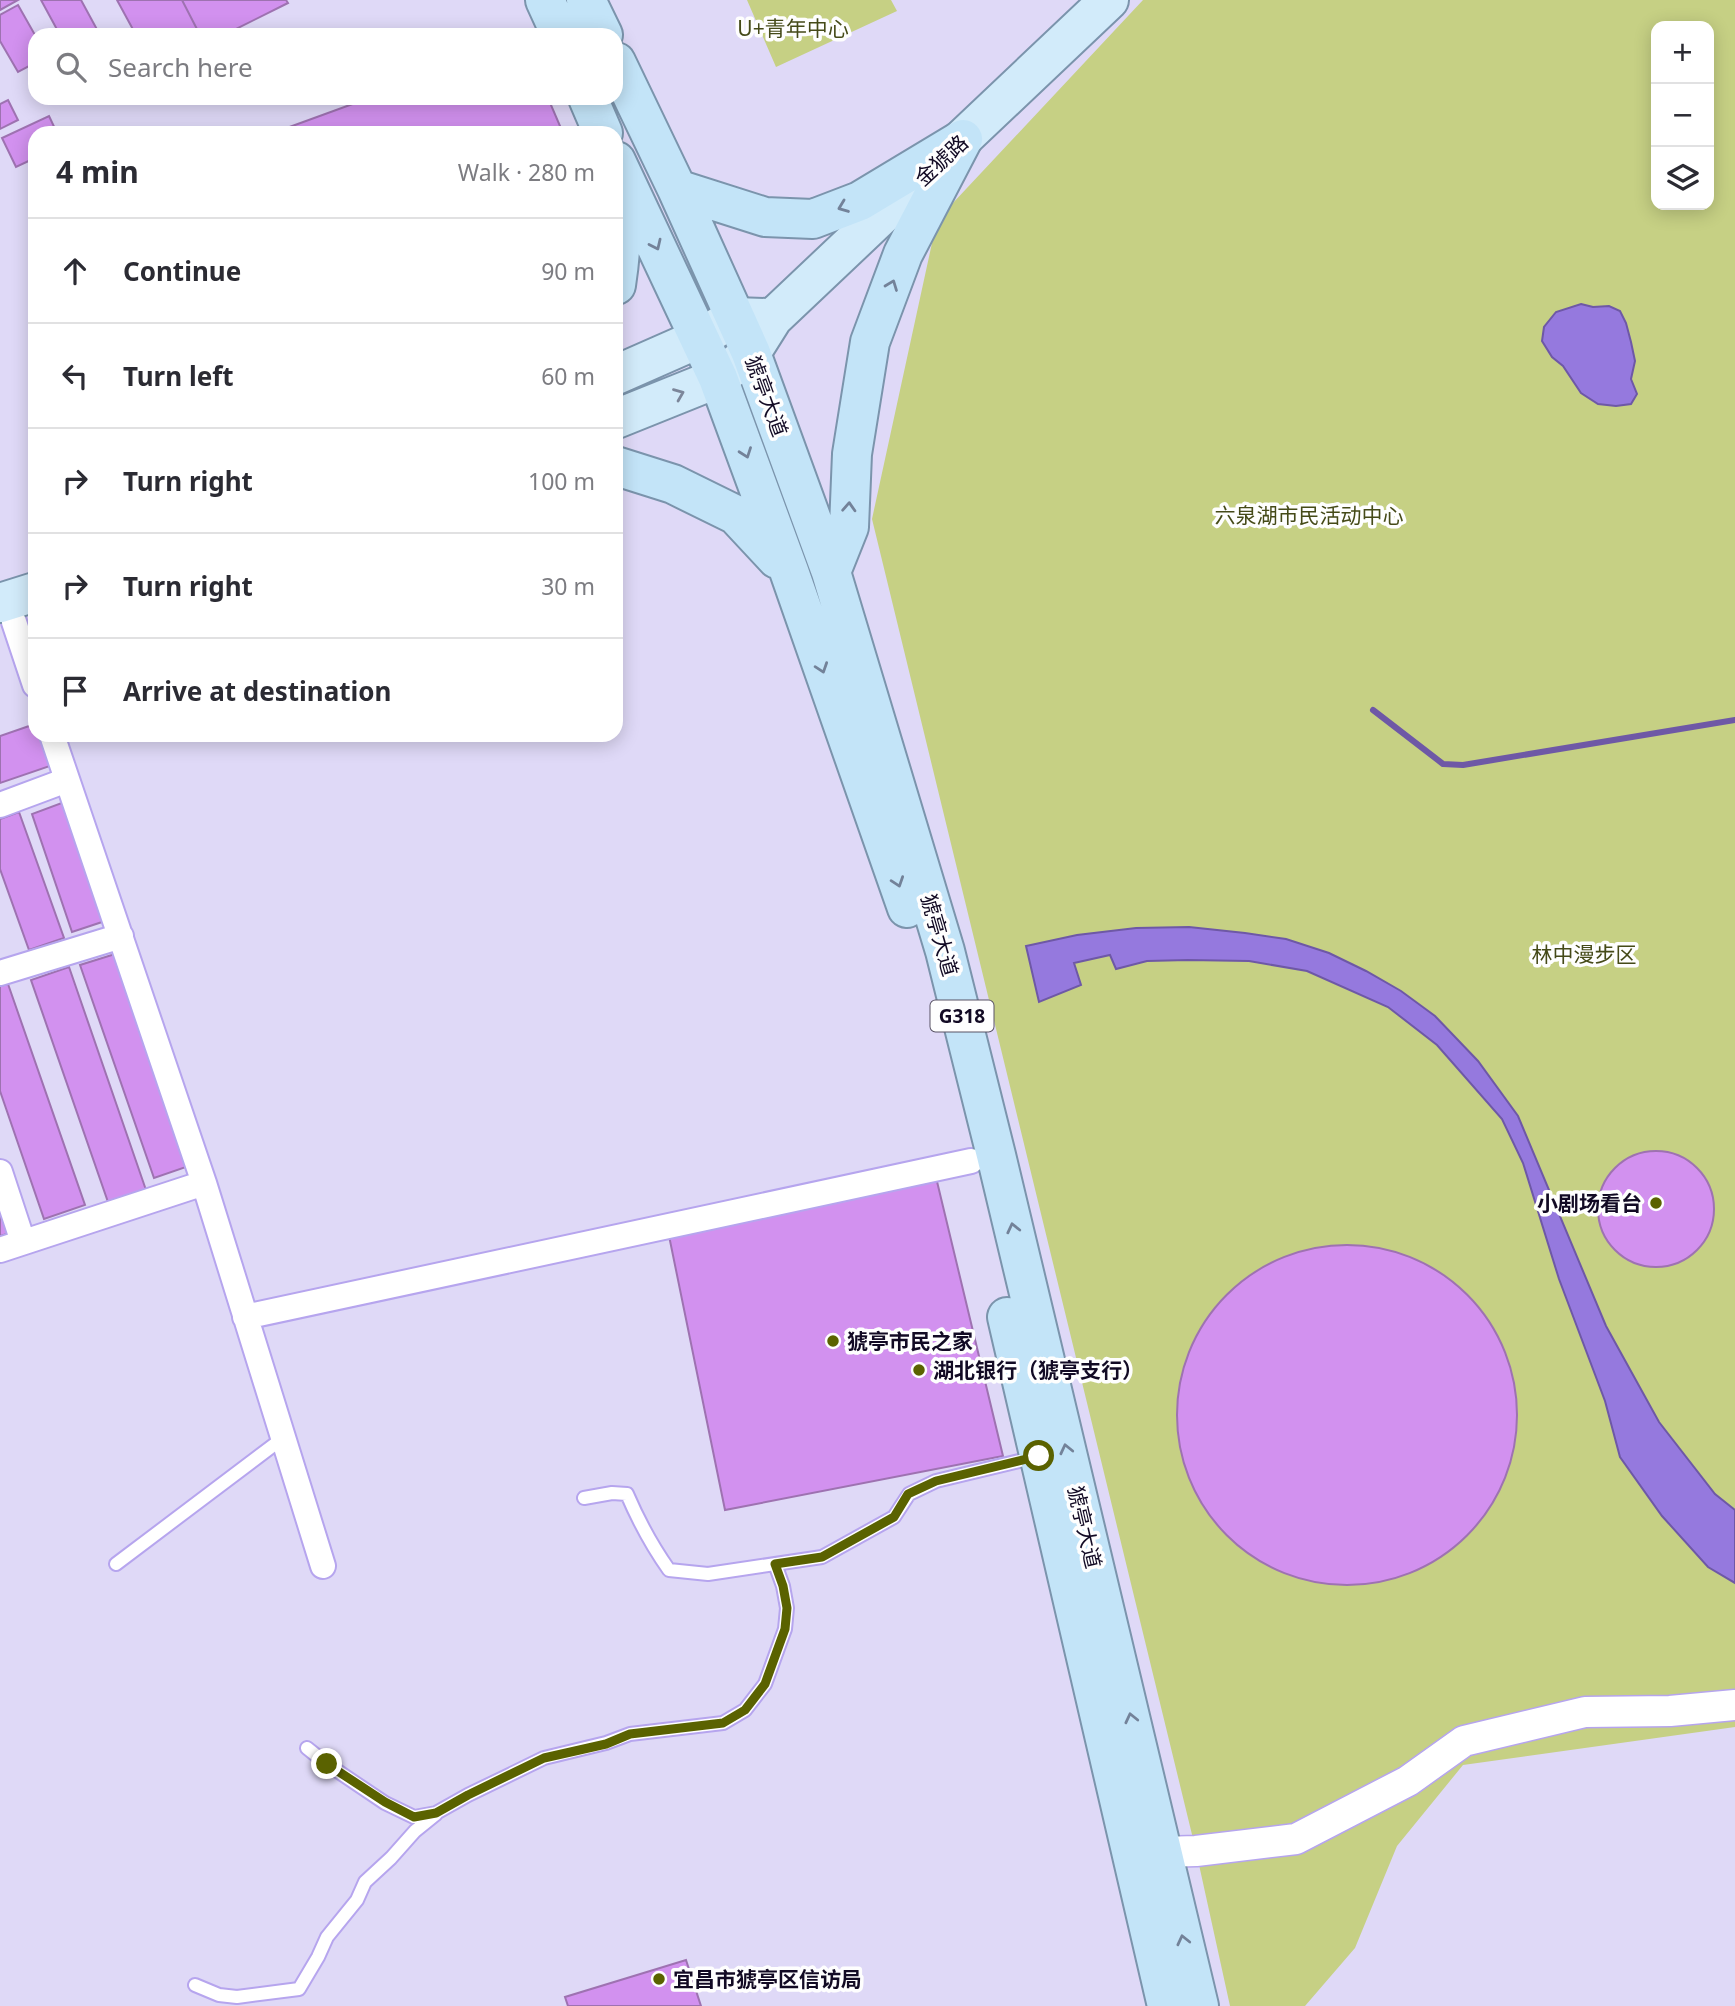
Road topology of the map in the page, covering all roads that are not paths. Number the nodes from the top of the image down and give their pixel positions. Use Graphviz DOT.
graph roads {
  1 [pos="545,0"];
  2 [pos="586,0"];
  3 [pos="1109,0"];
  4 [pos="558,28"];
  5 [pos="600,28"];
  6 [pos="623,77"];
  7 [pos="963,139"];
  8 [pos="623,176"];
  9 [pos="677,190"];
  10 [pos="735,317"];
  11 [pos="773,318"];
  12 [pos="700,338"];
  13 [pos="751,353"];
  14 [pos="623,372"];
  15 [pos="718,378"];
  16 [pos="623,416"];
  17 [pos="623,468"];
  18 [pos="789,571"];
  19 [pos="831,572"];
  20 [pos="28,600"];
  21 [pos="12,617"];
  22 [pos="28,664"];
  23 [pos="54,742"];
  24 [pos="67,780"];
  25 [pos="0,805"];
  26 [pos="121,936"];
  27 [pos="0,974"];
  28 [pos="971,1161"];
  29 [pos="0,1172"];
  30 [pos="204,1183"];
  31 [pos="12,1246"];
  32 [pos="245,1317"];
  33 [pos="283,1438"];
  34 [pos="1039,1456"];
  35 [pos="584,1498"];
  36 [pos="116,1564"];
  37 [pos="775,1564"];
  38 [pos="323,1566"];
  39 [pos="1735,1705"];
  40 [pos="307,1748"];
  41 [pos="436,1813"];
  42 [pos="1162,1852"];
  43 [pos="195,1985"];
  44 [pos="1167,2006"];
  45 [pos="1199,2006"];
  1 -- 4 [label="highway"];
  2 -- 5 [label="highway"];
  3 -- 7 [label="main road, 金猇路"];
  6 -- 9 [label="highway, 猇亭大道 / G318"];
  7 -- 9 [label="highway, one-way"];
  7 -- 11 [label="main road, 金猇路"];
  19 -- 7 [label="highway, one-way"];
  8 -- 12 [label="highway, 猇亭大道 / G318, one-way"];
  9 -- 10 [label="highway, 猇亭大道 / G318"];
  10 -- 11 [label="main road"];
  10 -- 12 [label="main road"];
  10 -- 13 [label="highway, 猇亭大道 / G318"];
  11 -- 13 [label="main road, 金猇路"];
  12 -- 14 [label="main road"];
  12 -- 15 [label="highway, 猇亭大道 / G318"];
  13 -- 15 [label="main road, 金猇路"];
  13 -- 19 [label="highway, 猇亭大道 / G318"];
  16 -- 15 [label="main road, 金猇路, one-way"];
  15 -- 18 [label="highway, 猇亭大道 / G318, one-way"];
  17 -- 18 [label="highway"];
  18 -- 28 [label="highway, 猇亭大道 / G318, one-way"];
  42 -- 19 [label="highway, 猇亭大道 / G318, one-way"];
  20 -- 21 [label="main road"];
  21 -- 22 [label="street"];
  23 -- 24 [label="street"];
  24 -- 25 [label="street"];
  24 -- 26 [label="street"];
  26 -- 27 [label="street"];
  26 -- 30 [label="street"];
  28 -- 32 [label="street"];
  28 -- 34 [label="highway, 猇亭大道 / G318"];
  29 -- 31 [label="street"];
  30 -- 31 [label="street"];
  30 -- 32 [label="street"];
  32 -- 33 [label="street"];
  33 -- 36 [label="lane"];
  33 -- 38 [label="street"];
  34 -- 37 [label="lane"];
  34 -- 44 [label="highway, 猇亭大道 / G318"];
  35 -- 37 [label="lane"];
  37 -- 41 [label="lane"];
  39 -- 42 [label="street"];
  40 -- 41 [label="lane"];
  41 -- 43 [label="lane"];
  45 -- 42 [label="highway, 猇亭大道 / G318, one-way"];
}
